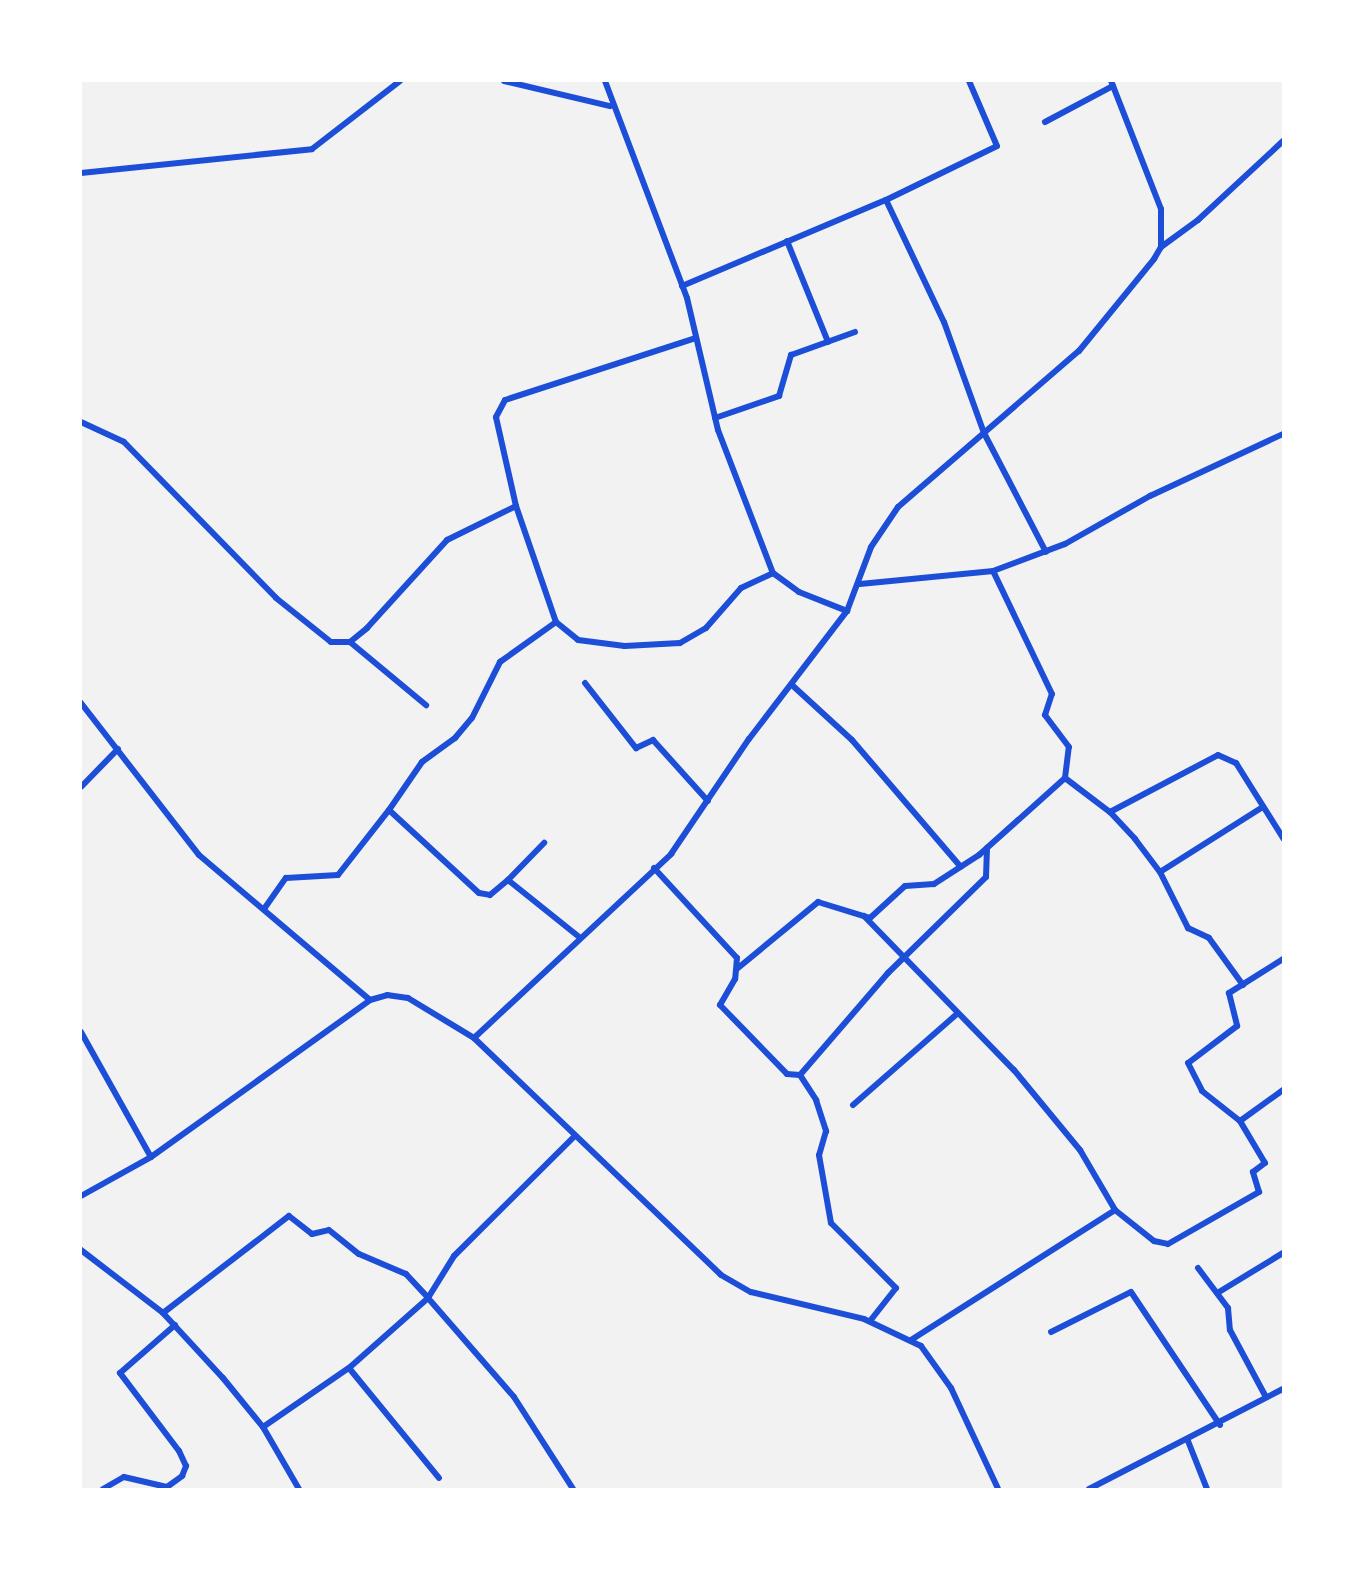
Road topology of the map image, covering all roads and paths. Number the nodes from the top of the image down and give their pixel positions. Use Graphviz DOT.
graph roads {
  1 [pos="400,81"];
  2 [pos="504,81"];
  3 [pos="605,81"];
  4 [pos="969,81"];
  5 [pos="1112,83"];
  6 [pos="610,106"];
  7 [pos="1045,122"];
  8 [pos="1281,145"];
  9 [pos="81,172"];
  10 [pos="886,200"];
  11 [pos="787,241"];
  12 [pos="1161,247"];
  13 [pos="682,286"];
  14 [pos="855,332"];
  15 [pos="696,338"];
  16 [pos="828,342"];
  17 [pos="715,418"];
  18 [pos="81,422"];
  19 [pos="984,433"];
  20 [pos="1283,434"];
  21 [pos="516,506"];
  22 [pos="1046,552"];
  23 [pos="993,571"];
  24 [pos="772,573"];
  25 [pos="860,584"];
  26 [pos="847,611"];
  27 [pos="556,622"];
  28 [pos="350,642"];
  29 [pos="585,683"];
  30 [pos="792,686"];
  31 [pos="81,703"];
  32 [pos="426,705"];
  33 [pos="118,749"];
  34 [pos="1065,778"];
  35 [pos="81,787"];
  36 [pos="708,801"];
  37 [pos="1263,807"];
  38 [pos="389,810"];
  39 [pos="1110,812"];
  40 [pos="1283,838"];
  41 [pos="544,843"];
  42 [pos="987,848"];
  43 [pos="961,867"];
  44 [pos="654,868"];
  45 [pos="1160,872"];
  46 [pos="508,880"];
  47 [pos="264,909"];
  48 [pos="864,916"];
  49 [pos="578,936"];
  50 [pos="903,958"];
  51 [pos="1283,959"];
  52 [pos="738,968"];
  53 [pos="1243,985"];
  54 [pos="370,1000"];
  55 [pos="957,1014"];
  56 [pos="81,1032"];
  57 [pos="474,1038"];
  58 [pos="800,1075"];
  59 [pos="1283,1090"];
  60 [pos="853,1105"];
  61 [pos="1240,1121"];
  62 [pos="575,1136"];
  63 [pos="151,1157"];
  64 [pos="81,1196"];
  65 [pos="1115,1210"];
  66 [pos="81,1250"];
  67 [pos="1283,1253"];
  68 [pos="1198,1268"];
  69 [pos="1219,1292"];
  70 [pos="428,1298"];
  71 [pos="163,1313"];
  72 [pos="870,1321"];
  73 [pos="175,1325"];
  74 [pos="1051,1332"];
  75 [pos="911,1340"];
  76 [pos="349,1368"];
  77 [pos="1283,1389"];
  78 [pos="1266,1397"];
  79 [pos="1220,1425"];
  80 [pos="263,1427"];
  81 [pos="1188,1441"];
  82 [pos="439,1478"];
  83 [pos="103,1489"];
  84 [pos="299,1489"];
  85 [pos="573,1489"];
  86 [pos="998,1489"];
  87 [pos="1089,1489"];
  88 [pos="1208,1489"];
  1 -- 9 [label="street"];
  2 -- 6 [label="street"];
  3 -- 6 [label="street"];
  4 -- 10 [label="street"];
  5 -- 7 [label="street"];
  5 -- 12 [label="street"];
  6 -- 13 [label="street"];
  8 -- 12 [label="street"];
  10 -- 11 [label="street"];
  10 -- 19 [label="street"];
  11 -- 13 [label="street"];
  11 -- 16 [label="street"];
  12 -- 19 [label="street"];
  13 -- 15 [label="street"];
  14 -- 16 [label="street"];
  15 -- 17 [label="street"];
  15 -- 21 [label="street"];
  16 -- 17 [label="street"];
  17 -- 24 [label="street"];
  18 -- 28 [label="street"];
  19 -- 22 [label="street"];
  19 -- 25 [label="street"];
  20 -- 22 [label="street"];
  21 -- 27 [label="street"];
  21 -- 28 [label="street"];
  22 -- 23 [label="street"];
  23 -- 25 [label="street"];
  23 -- 34 [label="street"];
  24 -- 26 [label="street"];
  24 -- 27 [label="street"];
  25 -- 26 [label="street"];
  26 -- 30 [label="street"];
  27 -- 38 [label="street"];
  28 -- 32 [label="street"];
  29 -- 36 [label="street"];
  30 -- 36 [label="street"];
  30 -- 43 [label="street"];
  31 -- 33 [label="street"];
  33 -- 35 [label="street"];
  33 -- 47 [label="street"];
  34 -- 39 [label="street"];
  34 -- 42 [label="street"];
  36 -- 44 [label="street"];
  37 -- 39 [label="street"];
  37 -- 40 [label="street"];
  37 -- 45 [label="street"];
  38 -- 46 [label="street"];
  38 -- 47 [label="street"];
  39 -- 45 [label="street"];
  41 -- 46 [label="street"];
  42 -- 43 [label="street"];
  42 -- 50 [label="street"];
  43 -- 48 [label="street"];
  44 -- 49 [label="street"];
  44 -- 52 [label="street"];
  45 -- 53 [label="street"];
  46 -- 49 [label="street"];
  47 -- 54 [label="street"];
  48 -- 50 [label="street"];
  48 -- 52 [label="street"];
  49 -- 57 [label="street"];
  50 -- 55 [label="street"];
  50 -- 58 [label="street"];
  51 -- 53 [label="street"];
  52 -- 58 [label="street"];
  53 -- 61 [label="street"];
  54 -- 57 [label="street"];
  54 -- 63 [label="street"];
  55 -- 60 [label="street"];
  55 -- 65 [label="street"];
  56 -- 63 [label="street"];
  57 -- 62 [label="street"];
  58 -- 72 [label="street"];
  59 -- 61 [label="street"];
  61 -- 65 [label="street"];
  62 -- 70 [label="street"];
  62 -- 72 [label="street"];
  63 -- 64 [label="street"];
  65 -- 75 [label="street"];
  66 -- 71 [label="street"];
  67 -- 69 [label="street"];
  68 -- 69 [label="street"];
  69 -- 78 [label="street"];
  70 -- 71 [label="street"];
  70 -- 76 [label="street"];
  70 -- 85 [label="street"];
  71 -- 73 [label="street"];
  72 -- 75 [label="street"];
  73 -- 80 [label="street"];
  73 -- 83 [label="street"];
  74 -- 79 [label="street"];
  75 -- 86 [label="street"];
  76 -- 80 [label="street"];
  76 -- 82 [label="street"];
  77 -- 78 [label="street"];
  78 -- 79 [label="street"];
  79 -- 81 [label="street"];
  80 -- 84 [label="street"];
  81 -- 87 [label="street"];
  81 -- 88 [label="street"];
}
